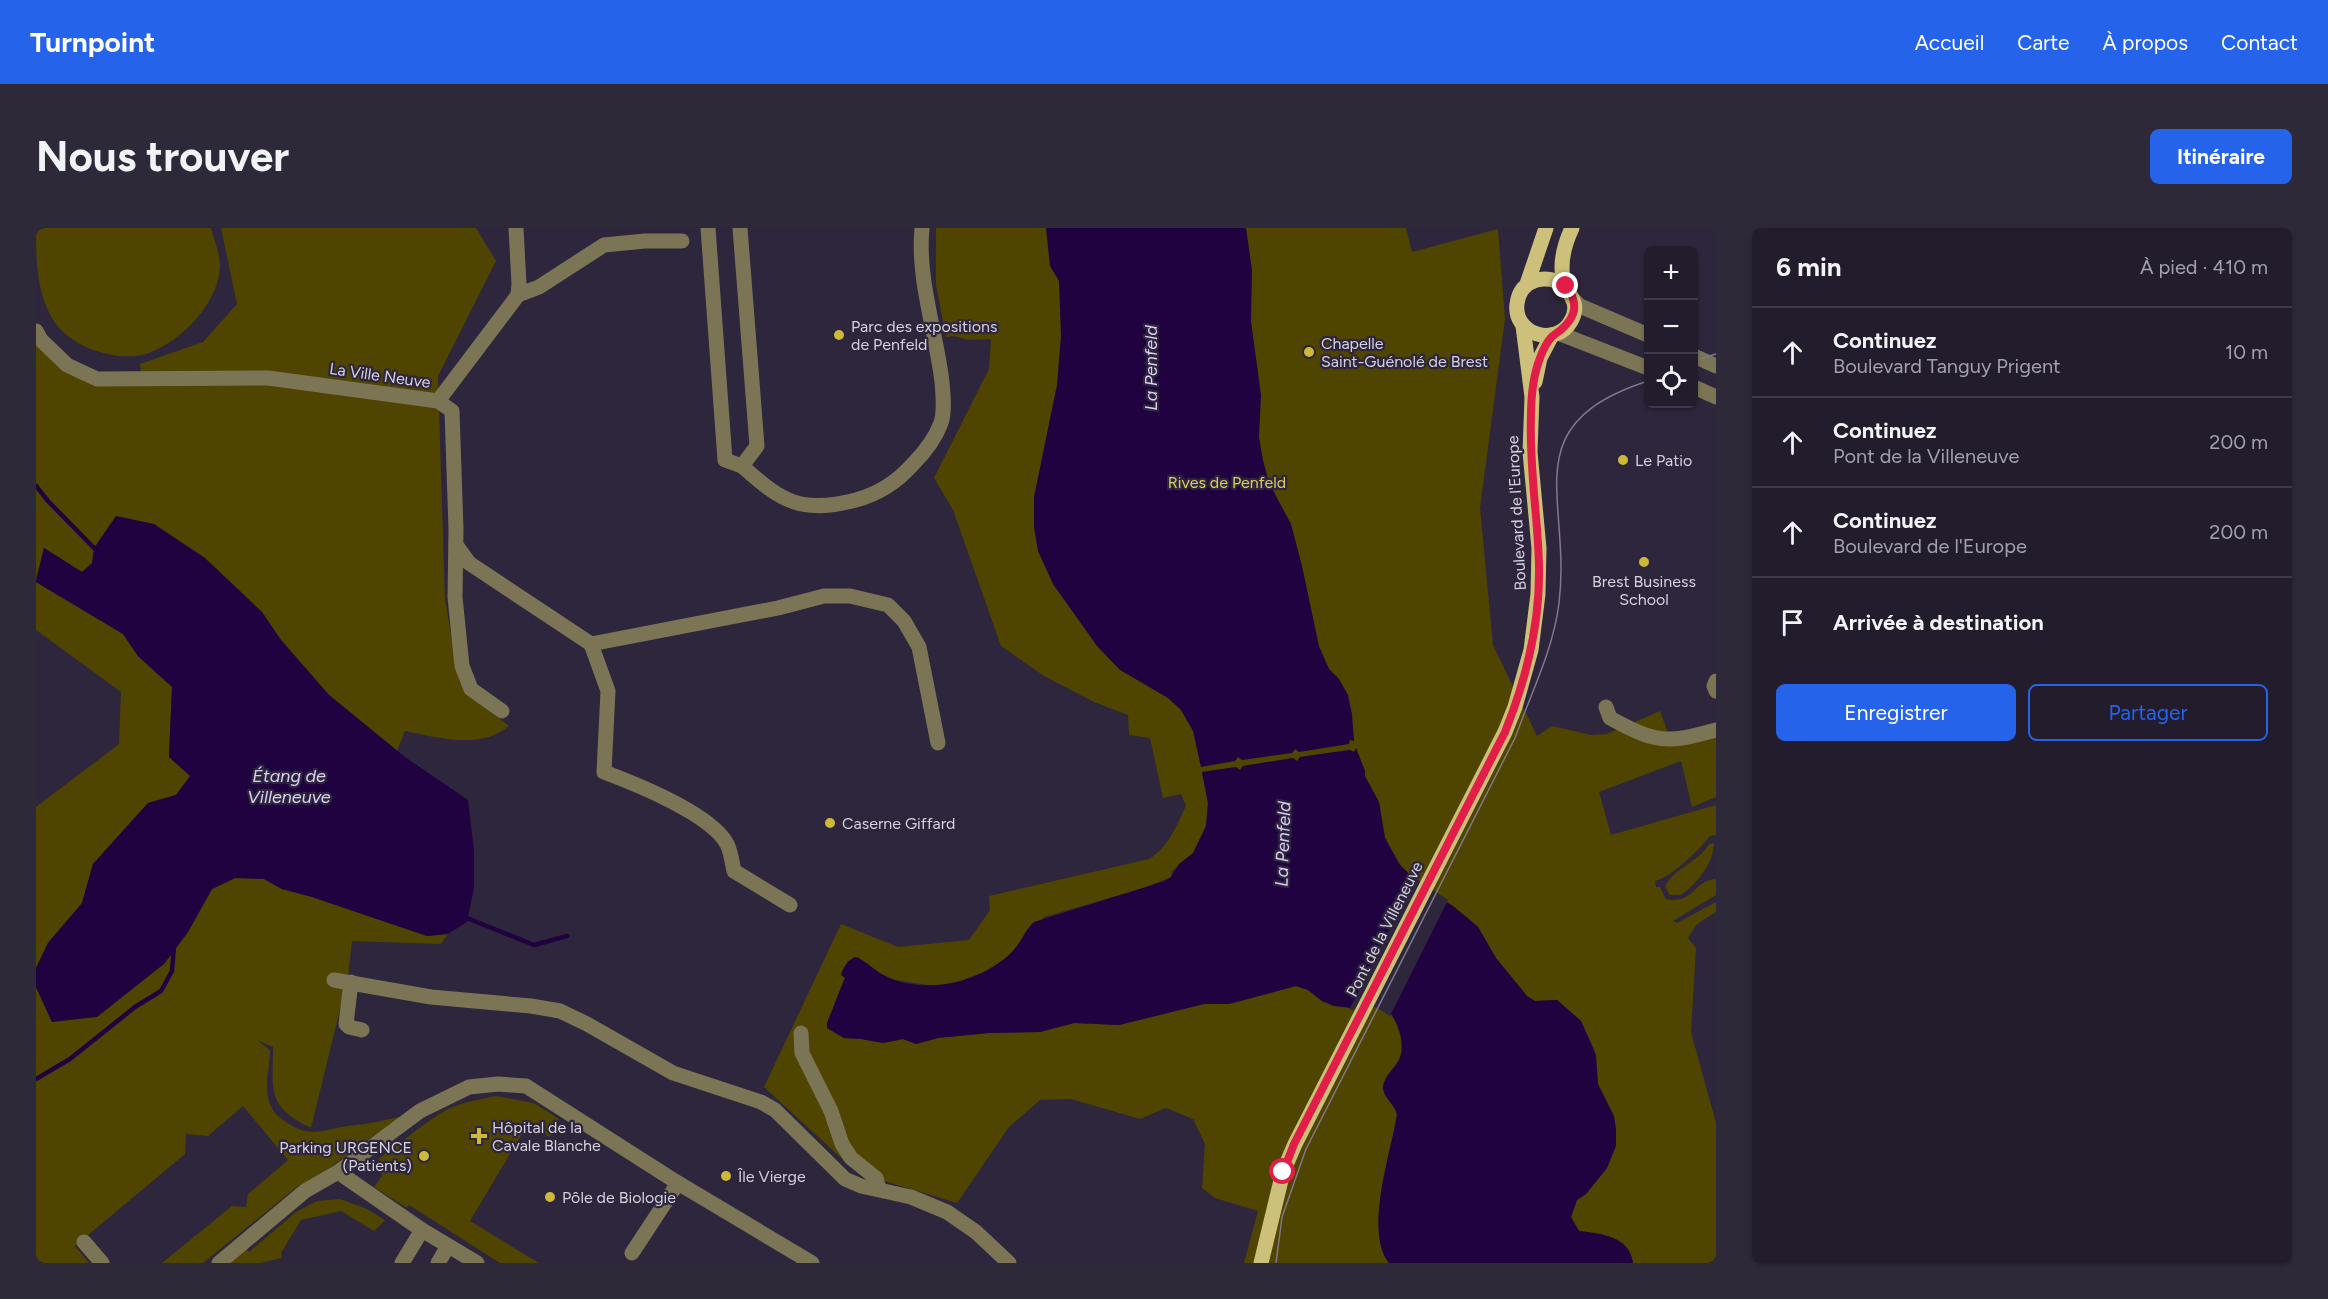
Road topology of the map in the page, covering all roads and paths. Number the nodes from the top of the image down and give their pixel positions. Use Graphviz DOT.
graph roads {
  1 [pos="516,228"];
  2 [pos="708,228"];
  3 [pos="740,228"];
  4 [pos="922,228"];
  5 [pos="1546,228"];
  6 [pos="1572,228"];
  7 [pos="682,241"];
  8 [pos="1527,284"];
  9 [pos="1570,293"];
  10 [pos="518,295"];
  11 [pos="1523,326"];
  12 [pos="36,331"];
  13 [pos="1644,333"];
  14 [pos="1555,334"];
  15 [pos="1698,358"];
  16 [pos="1716,366"];
  17 [pos="1644,367"];
  18 [pos="1698,389"];
  19 [pos="1532,397"];
  20 [pos="1716,397"];
  21 [pos="438,401"];
  22 [pos="742,466"];
  23 [pos="456,545"];
  24 [pos="591,644"];
  25 [pos="1716,681"];
  26 [pos="1716,692"];
  27 [pos="1606,707"];
  28 [pos="502,711"];
  29 [pos="1716,730"];
  30 [pos="1505,732"];
  31 [pos="938,743"];
  32 [pos="790,905"];
  33 [pos="334,980"];
  34 [pos="351,982"];
  35 [pos="362,1030"];
  36 [pos="801,1033"];
  37 [pos="338,1172"];
  38 [pos="678,1183"];
  39 [pos="879,1190"];
  40 [pos="422,1230"];
  41 [pos="84,1242"];
  42 [pos="448,1246"];
  43 [pos="632,1253"];
  44 [pos="796,1259"];
  45 [pos="102,1263"];
  46 [pos="219,1263"];
  47 [pos="402,1263"];
  48 [pos="438,1263"];
  49 [pos="477,1263"];
  50 [pos="812,1263"];
  51 [pos="1009,1263"];
  52 [pos="1261,1263"];
  1 -- 10 [label="street"];
  2 -- 22 [label="street"];
  3 -- 22 [label="street"];
  4 -- 22 [label="street"];
  5 -- 8 [label="main road, Boulevard de l'Europe"];
  6 -- 9 [label="main road, Boulevard de l'Europe"];
  7 -- 10 [label="street"];
  8 -- 9 [label="main road"];
  8 -- 11 [label="main road, Boulevard de l'Europe"];
  9 -- 13 [label="street"];
  9 -- 14 [label="main road, Boulevard de l'Europe"];
  10 -- 21 [label="street"];
  11 -- 14 [label="main road"];
  11 -- 19 [label="main road, Boulevard de l'Europe"];
  12 -- 21 [label="street, La Ville Neuve"];
  14 -- 17 [label="street"];
  14 -- 19 [label="main road, Boulevard de l'Europe"];
  15 -- 16 [label="street"];
  18 -- 20 [label="street"];
  19 -- 30 [label="main road, Boulevard de l'Europe"];
  21 -- 23 [label="street, La Ville Neuve"];
  23 -- 24 [label="street"];
  23 -- 28 [label="street, La Ville Neuve"];
  24 -- 31 [label="street"];
  24 -- 32 [label="street"];
  25 -- 26 [label="street"];
  27 -- 29 [label="street"];
  30 -- 52 [label="main road, Pont de la Villeneuve"];
  33 -- 34 [label="street"];
  34 -- 35 [label="street"];
  34 -- 39 [label="street"];
  36 -- 39 [label="street"];
  37 -- 38 [label="street"];
  37 -- 40 [label="street"];
  37 -- 46 [label="street"];
  38 -- 43 [label="street"];
  38 -- 44 [label="street"];
  39 -- 51 [label="street"];
  40 -- 42 [label="street"];
  40 -- 47 [label="street"];
  41 -- 45 [label="street"];
  42 -- 48 [label="street"];
  42 -- 49 [label="street"];
  44 -- 50 [label="street"];
}
